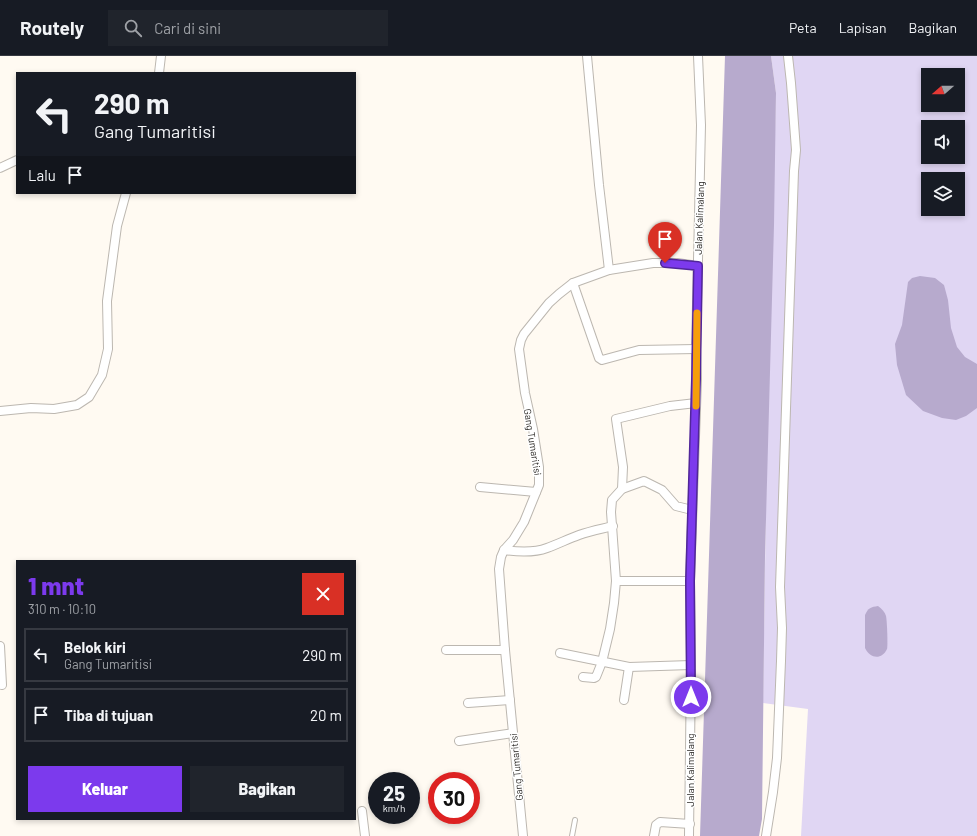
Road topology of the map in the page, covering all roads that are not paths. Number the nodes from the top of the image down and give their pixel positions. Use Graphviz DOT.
graph roads {
  1 [pos="161,56"];
  2 [pos="586,56"];
  3 [pos="698,56"];
  4 [pos="788,56"];
  5 [pos="159,72"];
  6 [pos="16,160"];
  7 [pos="0,168"];
  8 [pos="126,194"];
  9 [pos="698,266"];
  10 [pos="609,270"];
  11 [pos="573,283"];
  12 [pos="696,349"];
  13 [pos="696,403"];
  14 [pos="0,411"];
  15 [pos="480,487"];
  16 [pos="622,489"];
  17 [pos="536,492"];
  18 [pos="692,510"];
  19 [pos="612,526"];
  20 [pos="504,550"];
  21 [pos="616,581"];
  22 [pos="690,581"];
  23 [pos="0,646"];
  24 [pos="446,650"];
  25 [pos="505,650"];
  26 [pos="560,653"];
  27 [pos="602,662"];
  28 [pos="691,665"];
  29 [pos="629,667"];
  30 [pos="583,677"];
  31 [pos="2,685"];
  32 [pos="510,700"];
  33 [pos="624,700"];
  34 [pos="468,703"];
  35 [pos="513,733"];
  36 [pos="459,742"];
  37 [pos="362,811"];
  38 [pos="575,820"];
  39 [pos="690,824"];
  40 [pos="365,836"];
  41 [pos="523,836"];
  42 [pos="572,836"];
  43 [pos="654,836"];
  44 [pos="689,836"];
  45 [pos="766,836"];
  1 -- 5 [label="street"];
  2 -- 10 [label="street"];
  3 -- 9 [label="street, Jalan Kalimalang"];
  4 -- 45 [label="street"];
  6 -- 7 [label="street"];
  8 -- 14 [label="street"];
  9 -- 10 [label="street, Gang Tumaritisi"];
  9 -- 12 [label="street, Jalan Kalimalang"];
  10 -- 11 [label="street, Gang Tumaritisi"];
  11 -- 12 [label="street"];
  11 -- 17 [label="street, Gang Tumaritisi"];
  12 -- 13 [label="street, Jalan Kalimalang"];
  13 -- 16 [label="street"];
  13 -- 18 [label="street, Jalan Kalimalang"];
  15 -- 17 [label="street"];
  16 -- 18 [label="street"];
  16 -- 19 [label="street"];
  17 -- 20 [label="street, Gang Tumaritisi"];
  18 -- 22 [label="street, Jalan Kalimalang"];
  19 -- 20 [label="street"];
  19 -- 21 [label="street"];
  20 -- 25 [label="street, Gang Tumaritisi"];
  21 -- 22 [label="street"];
  21 -- 27 [label="street"];
  22 -- 28 [label="street, Jalan Kalimalang"];
  23 -- 31 [label="street"];
  24 -- 25 [label="street"];
  25 -- 32 [label="street, Gang Tumaritisi"];
  26 -- 27 [label="street"];
  27 -- 29 [label="street"];
  27 -- 30 [label="street"];
  28 -- 29 [label="street"];
  28 -- 39 [label="street, Jalan Kalimalang"];
  29 -- 33 [label="street"];
  32 -- 34 [label="street"];
  32 -- 35 [label="street, Gang Tumaritisi"];
  35 -- 36 [label="street"];
  35 -- 41 [label="street, Gang Tumaritisi"];
  37 -- 40 [label="street"];
  38 -- 42 [label="lane"];
  39 -- 43 [label="street"];
  39 -- 44 [label="street, Jalan Kalimalang"];
}
